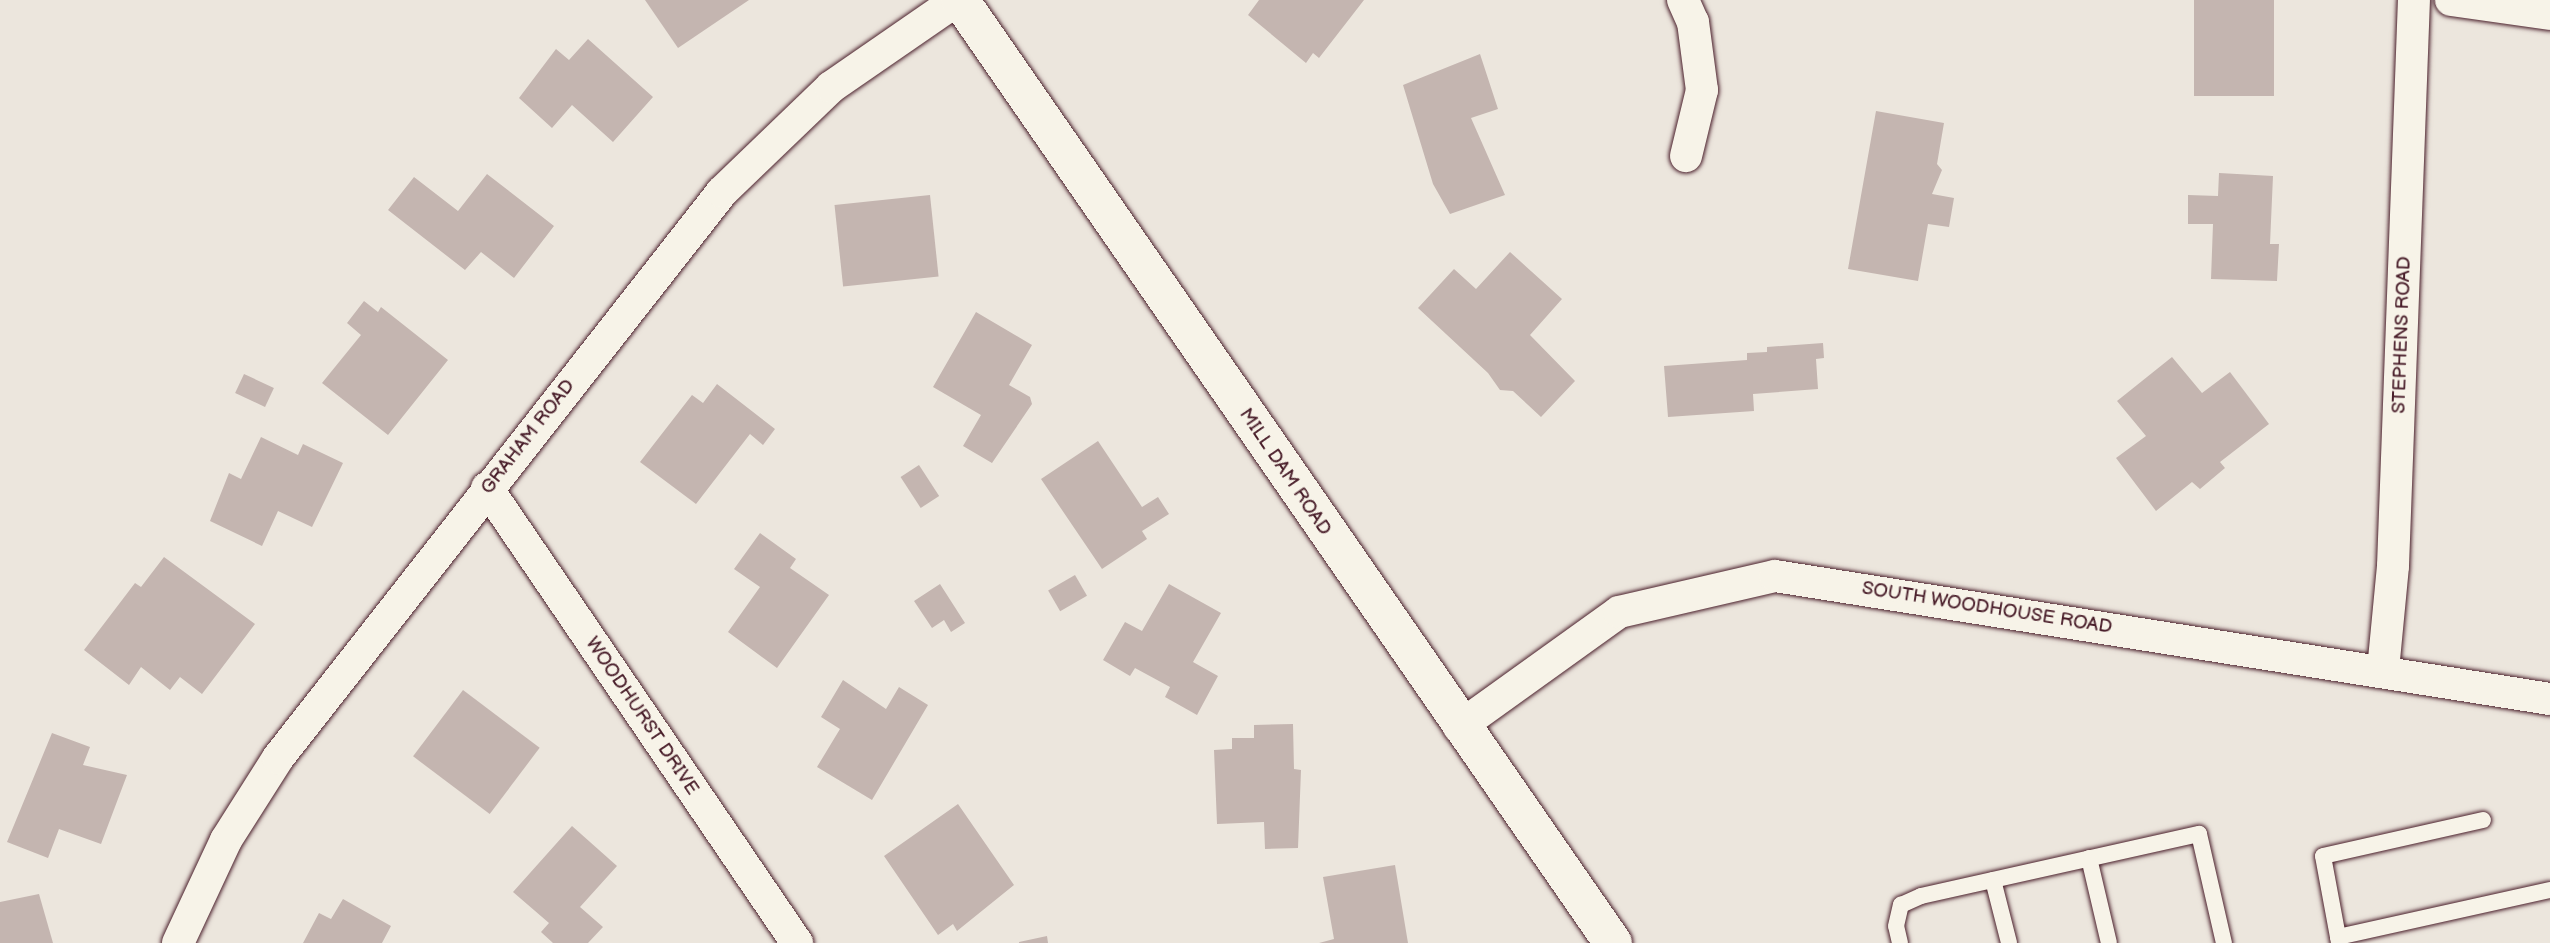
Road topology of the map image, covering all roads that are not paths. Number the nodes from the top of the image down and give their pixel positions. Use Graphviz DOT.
graph roads {
  1 [pos="958,0"];
  2 [pos="1684,0"];
  3 [pos="2414,0"];
  4 [pos="2451,0"];
  5 [pos="2550,14"];
  6 [pos="1686,156"];
  7 [pos="487,488"];
  8 [pos="2383,670"];
  9 [pos="2550,699"];
  10 [pos="1460,727"];
  11 [pos="2483,820"];
  12 [pos="2089,858"];
  13 [pos="1993,880"];
  14 [pos="2550,890"];
  15 [pos="2338,940"];
  16 [pos="178,943"];
  17 [pos="797,943"];
  18 [pos="1613,943"];
  19 [pos="1900,943"];
  20 [pos="2009,943"];
  21 [pos="2109,943"];
  22 [pos="2224,943"];
  1 -- 7 [label="street, GRAHAM ROAD"];
  1 -- 10 [label="street, MILL DAM ROAD"];
  2 -- 6 [label="street"];
  3 -- 8 [label="street, STEPHENS ROAD"];
  4 -- 5 [label="street"];
  7 -- 16 [label="street, GRAHAM ROAD"];
  7 -- 17 [label="street, WOODHURST DRIVE"];
  8 -- 9 [label="street, SOUTH WOODHOUSE ROAD"];
  8 -- 10 [label="street, SOUTH WOODHOUSE ROAD"];
  10 -- 18 [label="street, MILL DAM ROAD"];
  11 -- 15 [label="lane"];
  12 -- 13 [label="lane"];
  12 -- 21 [label="lane"];
  12 -- 22 [label="lane"];
  13 -- 19 [label="lane"];
  13 -- 20 [label="lane"];
  14 -- 15 [label="lane"];
}
